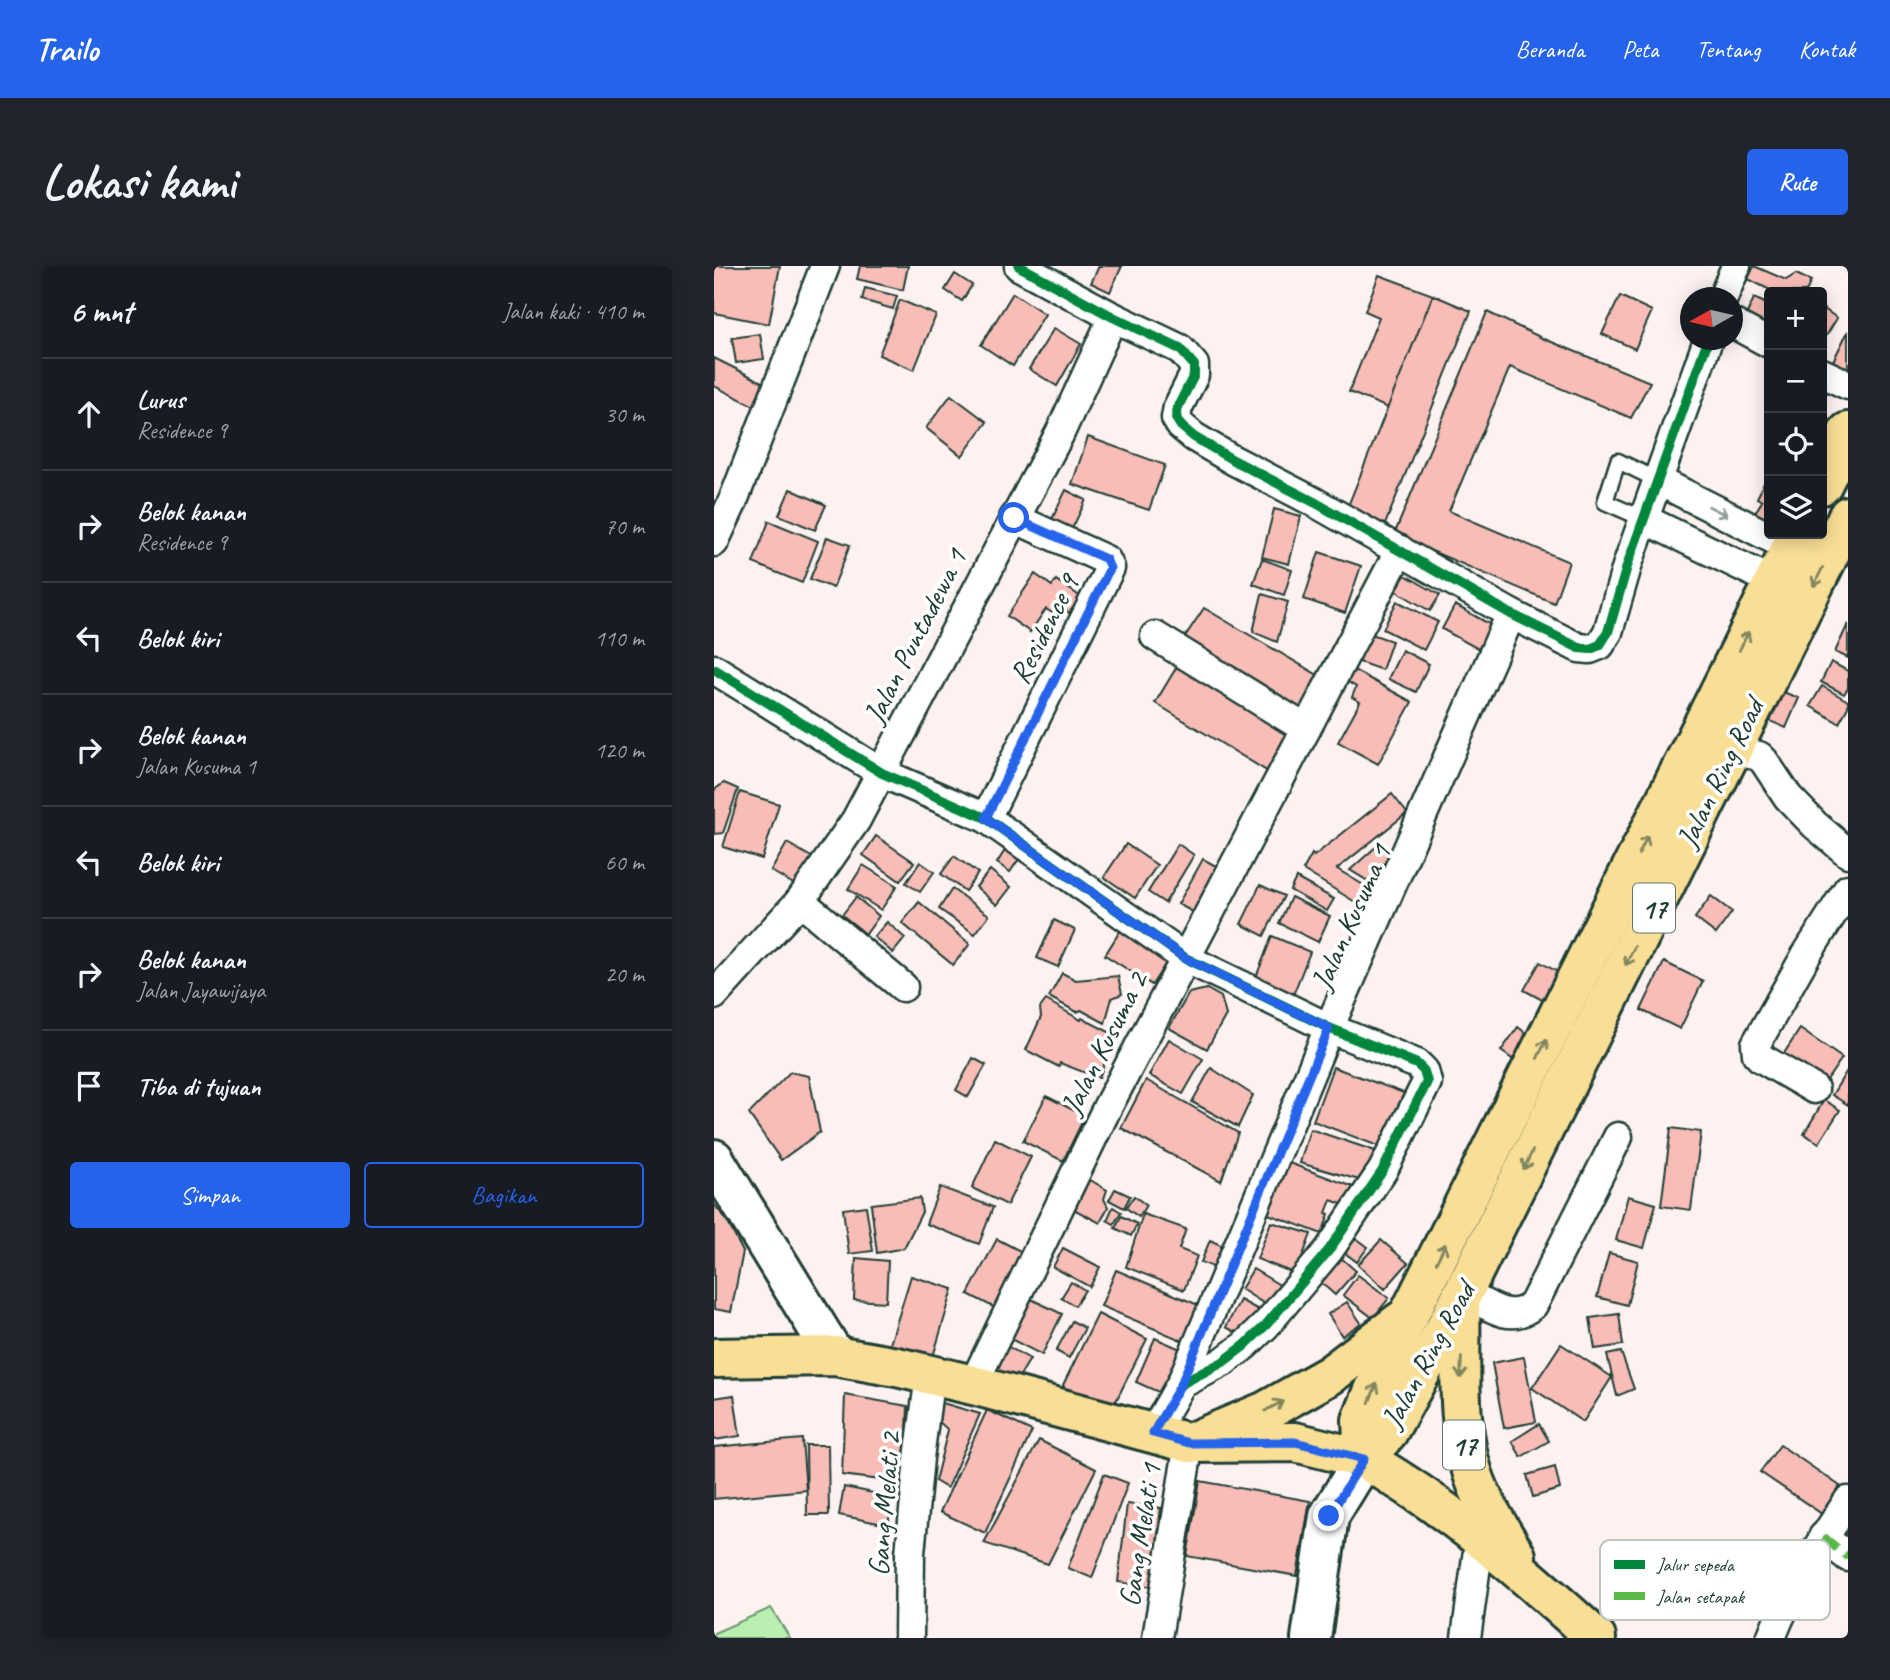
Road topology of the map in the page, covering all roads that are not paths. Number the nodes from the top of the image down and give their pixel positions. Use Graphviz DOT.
graph roads {
  1 [pos="825,266"];
  2 [pos="1019,266"];
  3 [pos="1736,266"];
  4 [pos="1727,287"];
  5 [pos="1113,317"];
  6 [pos="1743,329"];
  7 [pos="1764,340"];
  8 [pos="1704,350"];
  9 [pos="1827,375"];
  10 [pos="1848,385"];
  11 [pos="1848,432"];
  12 [pos="1826,476"];
  13 [pos="1657,480"];
  14 [pos="1848,516"];
  15 [pos="1014,518"];
  16 [pos="1644,519"];
  17 [pos="714,541"];
  18 [pos="1794,541"];
  19 [pos="1400,550"];
  20 [pos="1774,582"];
  21 [pos="1511,614"];
  22 [pos="1155,636"];
  23 [pos="714,669"];
  24 [pos="1306,729"];
  25 [pos="1732,750"];
  26 [pos="882,772"];
  27 [pos="986,818"];
  28 [pos="1848,853"];
  29 [pos="1848,889"];
  30 [pos="800,901"];
  31 [pos="1185,958"];
  32 [pos="903,988"];
  33 [pos="714,995"];
  34 [pos="1329,1028"];
  35 [pos="1814,1089"];
  36 [pos="1618,1138"];
  37 [pos="714,1159"];
  38 [pos="1461,1296"];
  39 [pos="1410,1314"];
  40 [pos="835,1356"];
  41 [pos="714,1358"];
  42 [pos="930,1375"];
  43 [pos="1181,1384"];
  44 [pos="973,1385"];
  45 [pos="1171,1438"];
  46 [pos="1364,1459"];
  47 [pos="1848,1501"];
  48 [pos="1479,1536"];
  49 [pos="1823,1537"];
  50 [pos="1821,1540"];
  51 [pos="1827,1540"];
  52 [pos="1830,1543"];
  53 [pos="1848,1557"];
  54 [pos="1527,1576"];
  55 [pos="1778,1620"];
  56 [pos="909,1638"];
  57 [pos="1157,1638"];
  58 [pos="1311,1638"];
  59 [pos="1466,1638"];
  60 [pos="1596,1638"];
  61 [pos="1771,1638"];
  1 -- 17 [label="street"];
  2 -- 5 [label="street"];
  3 -- 4 [label="street"];
  5 -- 15 [label="street, Jalan Puntadewa 1"];
  5 -- 19 [label="street"];
  6 -- 7 [label="street"];
  8 -- 13 [label="street"];
  9 -- 10 [label="street"];
  11 -- 12 [label="main road"];
  13 -- 16 [label="street"];
  13 -- 16 [label="lane"];
  13 -- 18 [label="street, one-way"];
  14 -- 25 [label="main road, Jalan Ring Road / 17, one-way"];
  15 -- 26 [label="street, Jalan Puntadewa 1"];
  15 -- 27 [label="street, Residence 9"];
  16 -- 20 [label="street"];
  16 -- 21 [label="street"];
  18 -- 20 [label="main road, Jalan Ring Road / 17"];
  19 -- 21 [label="street"];
  19 -- 24 [label="street, Jalan Kusuma 2"];
  39 -- 20 [label="main road, Jalan Ring Road / 17, one-way"];
  21 -- 34 [label="street, Jalan Kusuma 1"];
  22 -- 24 [label="street"];
  23 -- 26 [label="street"];
  24 -- 31 [label="street, Jalan Kusuma 2"];
  25 -- 28 [label="street"];
  25 -- 38 [label="main road, Jalan Ring Road / 17, one-way"];
  26 -- 27 [label="street"];
  26 -- 30 [label="street, Jalan Puntadewa 1"];
  27 -- 31 [label="street"];
  29 -- 35 [label="street"];
  30 -- 32 [label="street"];
  30 -- 33 [label="street, Jalan Puntadewa 1"];
  31 -- 34 [label="street"];
  31 -- 44 [label="street, Jalan Kusuma 2"];
  34 -- 43 [label="street, Jalan Kusuma 1"];
  34 -- 43 [label="street"];
  36 -- 38 [label="street"];
  37 -- 40 [label="street"];
  38 -- 46 [label="main road, Jalan Ring Road / 17"];
  38 -- 54 [label="main road, 17, one-way"];
  45 -- 39 [label="main road, one-way"];
  46 -- 39 [label="main road, Jalan Ring Road / 17, one-way"];
  40 -- 41 [label="main road"];
  40 -- 42 [label="main road"];
  42 -- 44 [label="main road"];
  42 -- 56 [label="street, Gang Melati 2"];
  43 -- 45 [label="street, Jalan Kusuma 1"];
  44 -- 45 [label="main road"];
  45 -- 46 [label="main road"];
  45 -- 57 [label="street, Gang Melati 1"];
  46 -- 48 [label="main road, 17"];
  46 -- 58 [label="street"];
  47 -- 49 [label="street"];
  48 -- 54 [label="main road, 17"];
  48 -- 59 [label="street"];
  49 -- 50 [label="street"];
  49 -- 51 [label="street"];
  52 -- 53 [label="street"];
  54 -- 60 [label="main road, 17"];
  55 -- 61 [label="street"];
}
